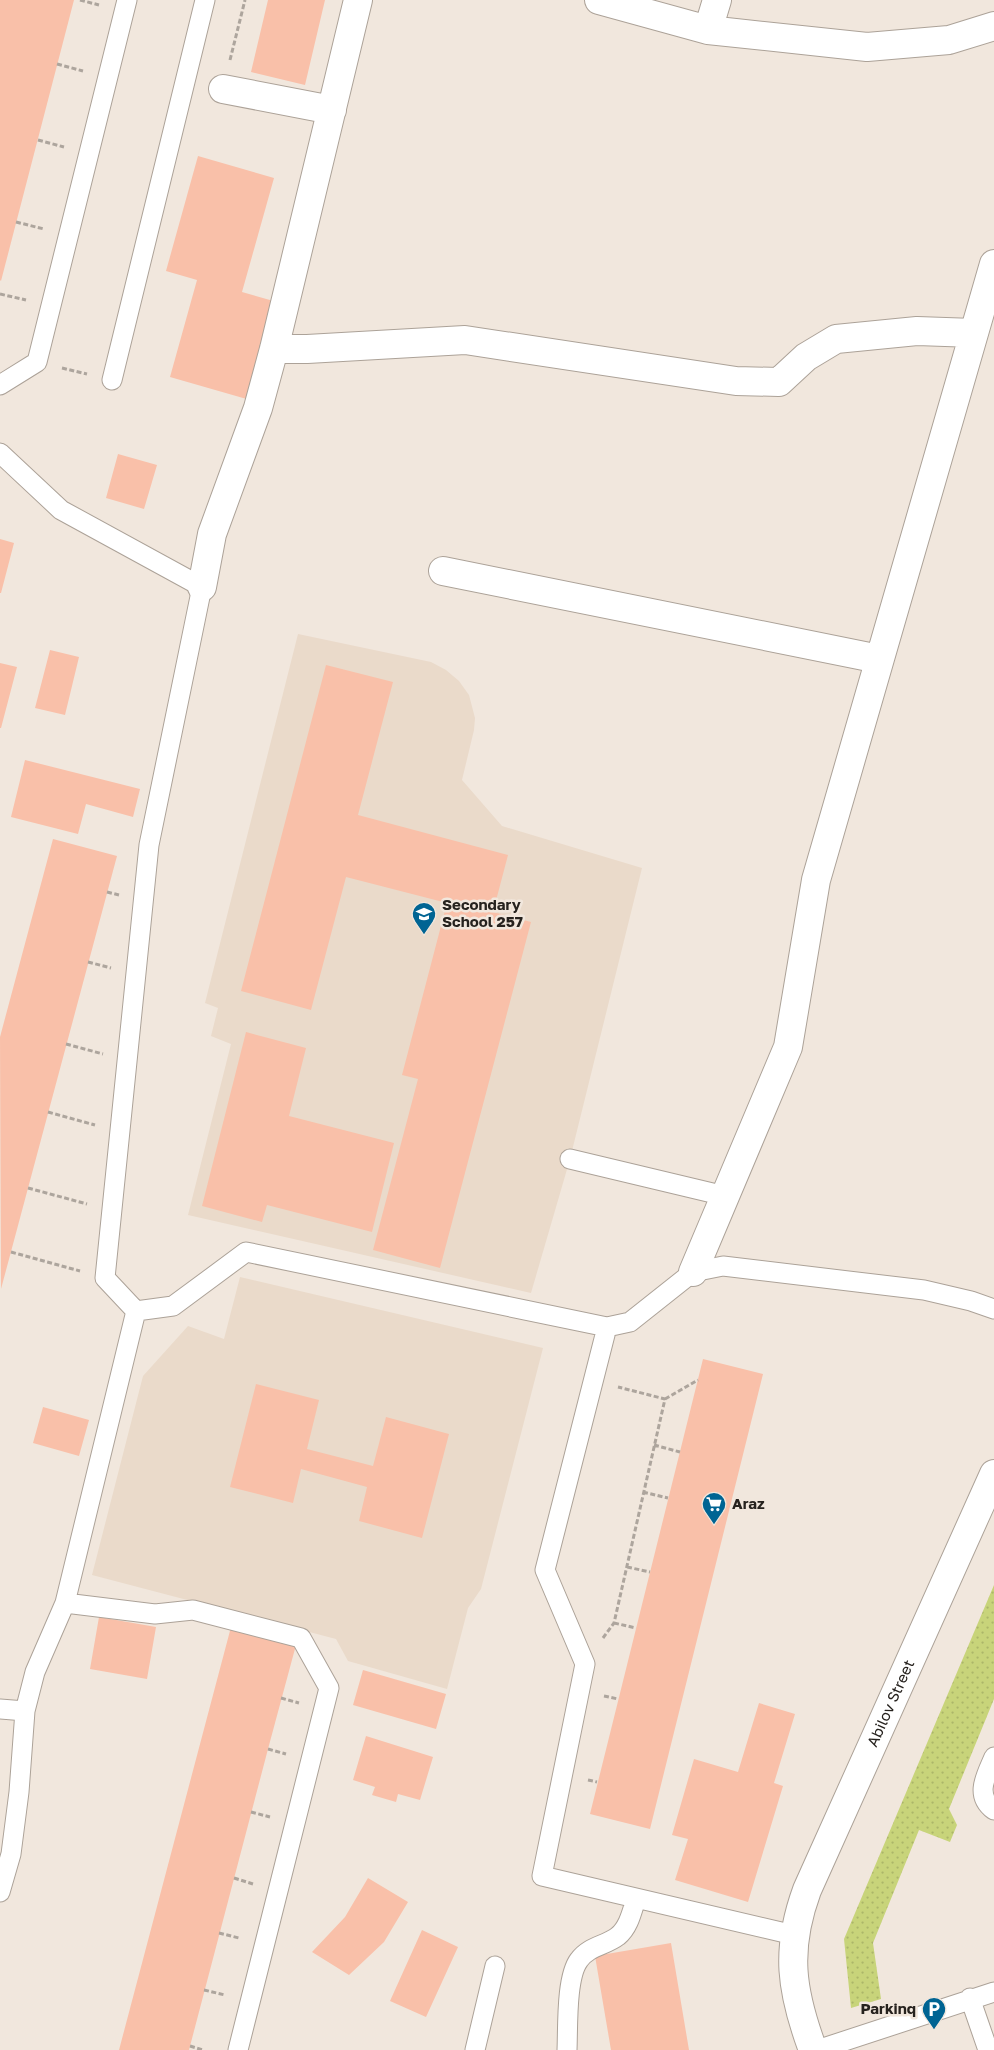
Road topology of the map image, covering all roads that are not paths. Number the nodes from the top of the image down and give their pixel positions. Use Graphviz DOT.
graph roads {
  1 [pos="127,0"];
  2 [pos="205,0"];
  3 [pos="358,0"];
  4 [pos="599,0"];
  5 [pos="717,0"];
  6 [pos="994,26"];
  7 [pos="708,30"];
  8 [pos="223,89"];
  9 [pos="332,110"];
  10 [pos="994,264"];
  11 [pos="974,333"];
  12 [pos="274,349"];
  13 [pos="112,380"];
  14 [pos="0,385"];
  15 [pos="0,453"];
  16 [pos="443,571"];
  17 [pos="202,586"];
  18 [pos="880,659"];
  19 [pos="570,1159"];
  20 [pos="726,1196"];
  21 [pos="693,1272"];
  22 [pos="994,1309"];
  23 [pos="136,1311"];
  24 [pos="607,1328"];
  25 [pos="994,1474"];
  26 [pos="65,1603"];
  27 [pos="0,1709"];
  28 [pos="25,1711"];
  29 [pos="994,1757"];
  30 [pos="994,1810"];
  31 [pos="0,1892"];
  32 [pos="636,1899"];
  33 [pos="794,1935"];
  34 [pos="495,1966"];
  35 [pos="994,1992"];
  36 [pos="970,1998"];
  37 [pos="238,2050"];
  38 [pos="475,2050"];
  39 [pos="567,2050"];
  40 [pos="815,2050"];
  41 [pos="988,2050"];
  1 -- 14 [label="lane"];
  2 -- 13 [label="lane"];
  3 -- 9 [label="street"];
  4 -- 7 [label="street"];
  5 -- 7 [label="street"];
  6 -- 7 [label="street"];
  8 -- 9 [label="street"];
  9 -- 12 [label="street"];
  10 -- 11 [label="street"];
  11 -- 12 [label="street"];
  11 -- 18 [label="street"];
  12 -- 17 [label="street"];
  15 -- 17 [label="lane"];
  16 -- 18 [label="street"];
  17 -- 23 [label="lane"];
  18 -- 20 [label="street"];
  19 -- 20 [label="lane"];
  20 -- 21 [label="street"];
  21 -- 22 [label="lane"];
  21 -- 24 [label="lane"];
  23 -- 24 [label="lane"];
  23 -- 26 [label="lane"];
  24 -- 32 [label="lane"];
  25 -- 33 [label="street, Abilov Street"];
  26 -- 28 [label="lane"];
  26 -- 37 [label="lane"];
  27 -- 28 [label="lane"];
  28 -- 31 [label="lane"];
  29 -- 30 [label="lane"];
  32 -- 33 [label="lane"];
  32 -- 39 [label="lane"];
  33 -- 40 [label="street, Abilov Street"];
  34 -- 38 [label="lane"];
  35 -- 36 [label="lane"];
  36 -- 40 [label="lane"];
  36 -- 41 [label="lane"];
}
